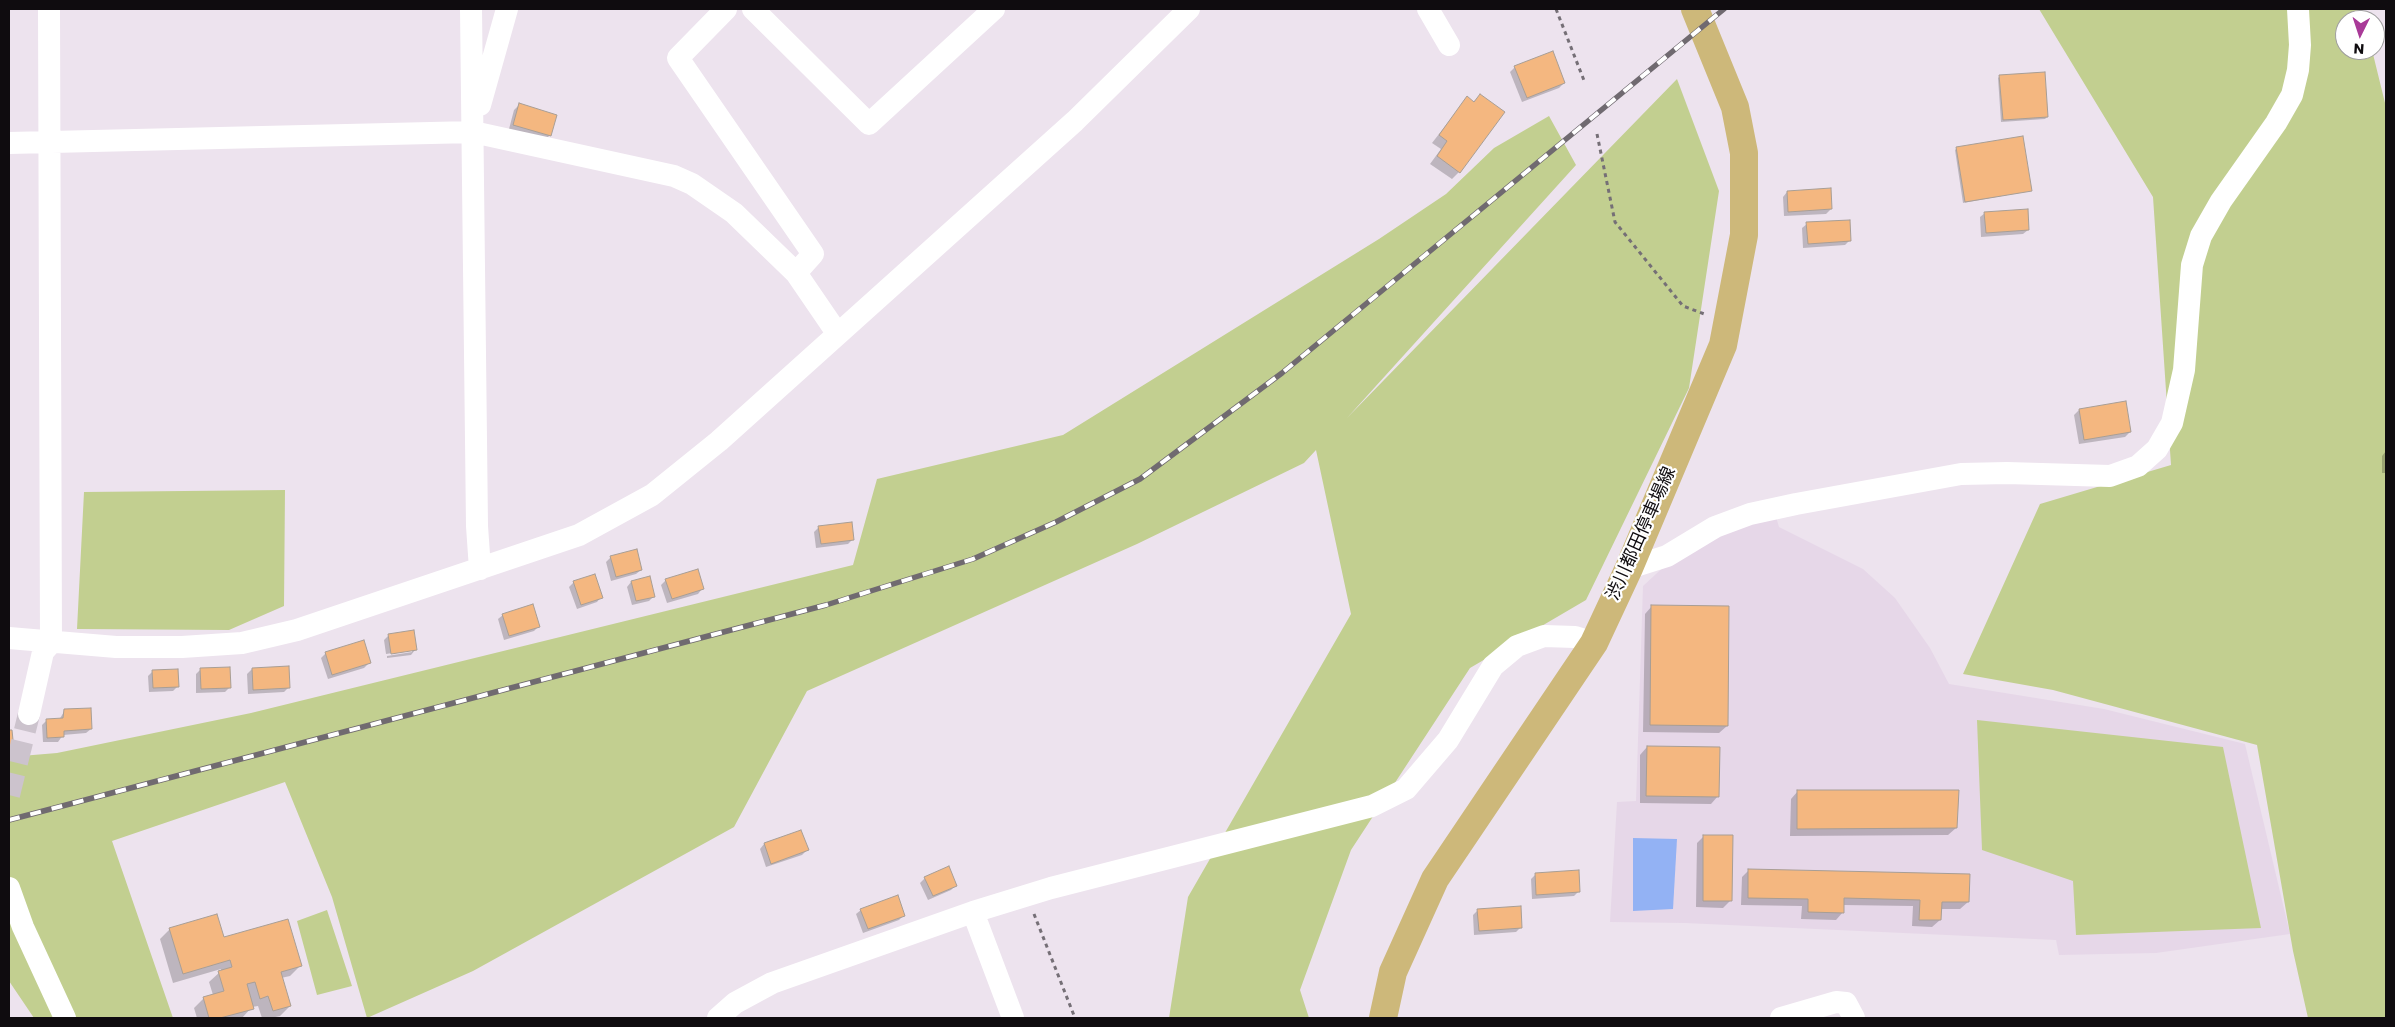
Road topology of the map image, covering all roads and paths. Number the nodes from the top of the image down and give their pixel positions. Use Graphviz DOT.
graph roads {
  1 [pos="49,9"];
  2 [pos="472,9"];
  3 [pos="507,9"];
  4 [pos="726,9"];
  5 [pos="753,9"];
  6 [pos="994,9"];
  7 [pos="1189,9"];
  8 [pos="1428,9"];
  9 [pos="1556,9"];
  10 [pos="1695,9"];
  11 [pos="2298,9"];
  12 [pos="1449,45"];
  13 [pos="1586,83"];
  14 [pos="473,132"];
  15 [pos="1596,134"];
  16 [pos="9,143"];
  17 [pos="50,143"];
  18 [pos="796,273"];
  19 [pos="1709,315"];
  20 [pos="838,333"];
  21 [pos="1629,568"];
  22 [pos="480,569"];
  23 [pos="9,638"];
  24 [pos="50,643"];
  25 [pos="1594,643"];
  26 [pos="28,714"];
  27 [pos="9,888"];
  28 [pos="1027,895"];
  29 [pos="973,912"];
  30 [pos="65,1018"];
  31 [pos="718,1018"];
  32 [pos="1013,1018"];
  33 [pos="1075,1018"];
  34 [pos="1383,1018"];
  35 [pos="1781,1018"];
  36 [pos="1854,1018"];
  1 -- 17 [label="street"];
  2 -- 14 [label="street"];
  3 -- 14 [label="street"];
  4 -- 18 [label="street"];
  5 -- 6 [label="street"];
  7 -- 20 [label="street"];
  8 -- 12 [label="street"];
  9 -- 13 [label="path"];
  10 -- 21 [label="main road, 渋川都田停車場線"];
  11 -- 21 [label="street"];
  14 -- 17 [label="street"];
  14 -- 18 [label="street"];
  14 -- 22 [label="street"];
  15 -- 19 [label="path"];
  16 -- 17 [label="street"];
  17 -- 24 [label="street"];
  18 -- 20 [label="street"];
  20 -- 22 [label="street"];
  21 -- 25 [label="main road, 渋川都田停車場線"];
  22 -- 24 [label="street"];
  23 -- 24 [label="street"];
  24 -- 26 [label="street"];
  25 -- 28 [label="street"];
  25 -- 34 [label="main road, 渋川都田停車場線"];
  27 -- 30 [label="street"];
  28 -- 29 [label="street"];
  28 -- 33 [label="path"];
  29 -- 31 [label="street"];
  29 -- 32 [label="street"];
  35 -- 36 [label="street"];
}
